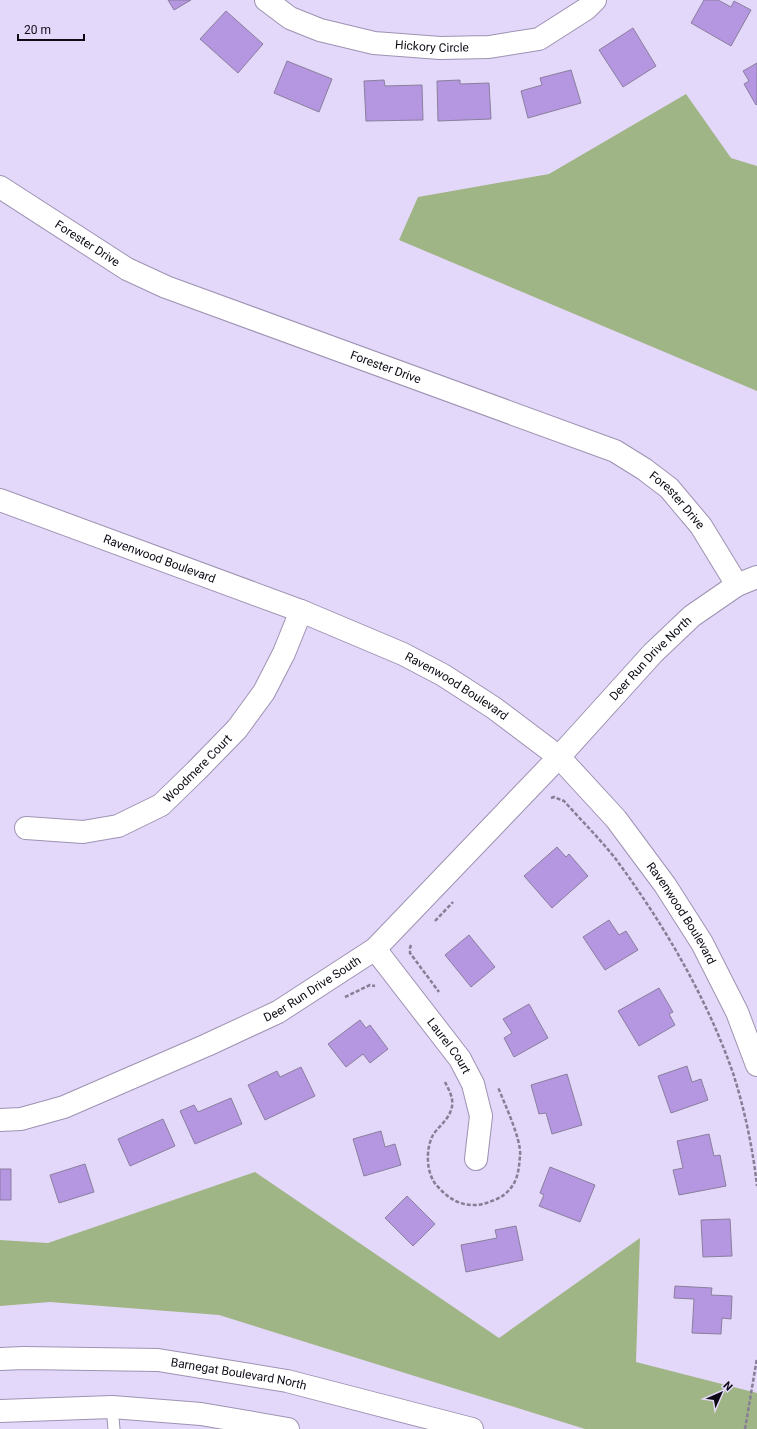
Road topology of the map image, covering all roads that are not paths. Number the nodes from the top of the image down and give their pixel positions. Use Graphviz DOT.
graph roads {
  1 [pos="266,0"];
  2 [pos="595,0"];
  3 [pos="0,187"];
  4 [pos="0,500"];
  5 [pos="757,577"];
  6 [pos="737,585"];
  7 [pos="301,611"];
  8 [pos="559,757"];
  9 [pos="26,828"];
  10 [pos="375,949"];
  11 [pos="757,1065"];
  12 [pos="0,1120"];
  13 [pos="476,1159"];
  14 [pos="0,1359"];
  15 [pos="112,1407"];
  16 [pos="0,1411"];
  17 [pos="467,1428"];
  18 [pos="114,1429"];
  19 [pos="288,1429"];
  1 -- 2 [label="street, Hickory Circle"];
  3 -- 6 [label="street, Forester Drive"];
  4 -- 7 [label="street, Ravenwood Boulevard"];
  5 -- 6 [label="street, Deer Run Drive North"];
  6 -- 8 [label="street, Deer Run Drive North"];
  7 -- 8 [label="street, Ravenwood Boulevard"];
  7 -- 9 [label="street, Woodmere Court"];
  8 -- 10 [label="street, Deer Run Drive South"];
  8 -- 11 [label="street, Ravenwood Boulevard"];
  10 -- 12 [label="street, Deer Run Drive South"];
  10 -- 13 [label="street, Laurel Court"];
  14 -- 17 [label="street, Barnegat Boulevard North"];
  15 -- 16 [label="street"];
  15 -- 18 [label="lane"];
  15 -- 19 [label="street"];
}
